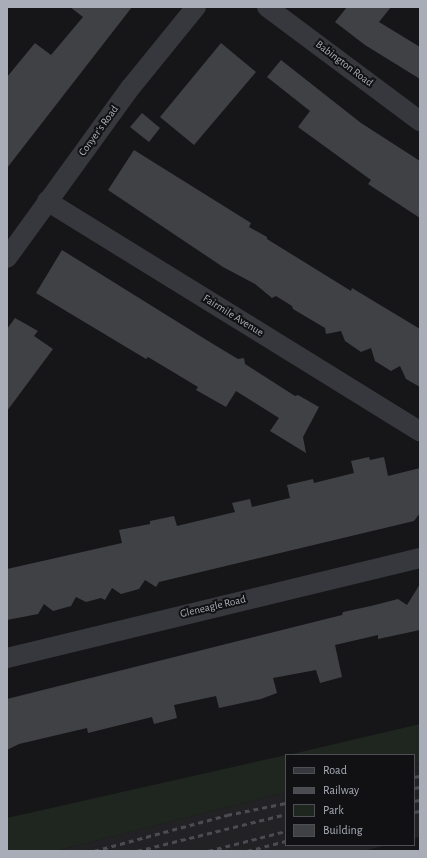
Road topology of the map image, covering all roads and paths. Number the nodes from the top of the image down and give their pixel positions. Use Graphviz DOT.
graph roads {
  1 [pos="196,7"];
  2 [pos="268,7"];
  3 [pos="420,121"];
  4 [pos="47,201"];
  5 [pos="7,258"];
  6 [pos="420,431"];
  7 [pos="420,558"];
  8 [pos="7,658"];
  1 -- 4 [label="street, Conyer's Road"];
  2 -- 3 [label="street, Babington Road"];
  4 -- 5 [label="street, Conyer's Road"];
  4 -- 6 [label="street, Fairmile Avenue"];
  7 -- 8 [label="street, Gleneagle Road"];
}
